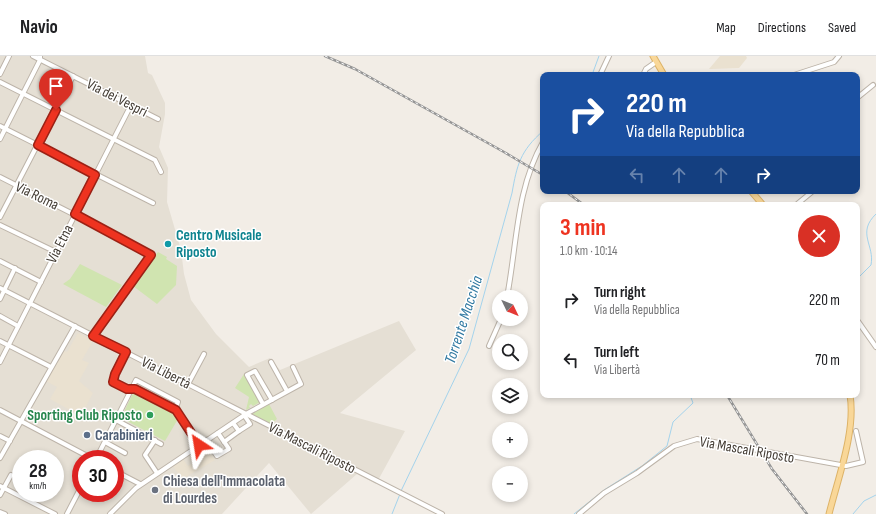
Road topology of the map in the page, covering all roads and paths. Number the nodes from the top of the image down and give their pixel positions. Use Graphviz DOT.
graph roads {
  1 [pos="9,56"];
  2 [pos="33,56"];
  3 [pos="609,56"];
  4 [pos="653,56"];
  5 [pos="839,56"];
  6 [pos="40,58"];
  7 [pos="656,62"];
  8 [pos="601,72"];
  9 [pos="645,72"];
  10 [pos="662,72"];
  11 [pos="803,72"];
  12 [pos="0,74"];
  13 [pos="73,76"];
  14 [pos="0,82"];
  15 [pos="873,85"];
  16 [pos="23,94"];
  17 [pos="860,96"];
  18 [pos="131,105"];
  19 [pos="56,110"];
  20 [pos="158,119"];
  21 [pos="0,126"];
  22 [pos="6,129"];
  23 [pos="0,139"];
  24 [pos="114,140"];
  25 [pos="38,145"];
  26 [pos="540,149"];
  27 [pos="161,172"];
  28 [pos="95,175"];
  29 [pos="0,177"];
  30 [pos="17,186"];
  31 [pos="754,194"];
  32 [pos="809,194"];
  33 [pos="760,202"];
  34 [pos="800,202"];
  35 [pos="153,203"];
  36 [pos="75,214"];
  37 [pos="0,217"];
  38 [pos="0,225"];
  39 [pos="56,252"];
  40 [pos="0,261"];
  41 [pos="15,268"];
  42 [pos="41,282"];
  43 [pos="2,289"];
  44 [pos="508,290"];
  45 [pos="0,299"];
  46 [pos="29,303"];
  47 [pos="0,316"];
  48 [pos="860,324"];
  49 [pos="18,326"];
  50 [pos="74,326"];
  51 [pos="498,326"];
  52 [pos="93,336"];
  53 [pos="0,341"];
  54 [pos="8,345"];
  55 [pos="489,346"];
  56 [pos="876,347"];
  57 [pos="126,352"];
  58 [pos="204,354"];
  59 [pos="0,362"];
  60 [pos="271,362"];
  61 [pos="51,367"];
  62 [pos="293,367"];
  63 [pos="188,384"];
  64 [pos="130,389"];
  65 [pos="287,391"];
  66 [pos="850,398"];
  67 [pos="272,400"];
  68 [pos="264,404"];
  69 [pos="0,410"];
  70 [pos="174,410"];
  71 [pos="245,415"];
  72 [pos="116,420"];
  73 [pos="21,421"];
  74 [pos="233,423"];
  75 [pos="239,431"];
  76 [pos="856,431"];
  77 [pos="218,433"];
  78 [pos="0,436"];
  79 [pos="154,440"];
  80 [pos="206,440"];
  81 [pos="10,441"];
  82 [pos="105,442"];
  83 [pos="224,442"];
  84 [pos="161,444"];
  85 [pos="199,445"];
  86 [pos="77,450"];
  87 [pos="100,450"];
  88 [pos="2,451"];
  89 [pos="125,453"];
  90 [pos="0,458"];
  91 [pos="841,466"];
  92 [pos="157,473"];
  93 [pos="11,475"];
  94 [pos="124,476"];
  95 [pos="140,484"];
  96 [pos="2,487"];
  97 [pos="0,495"];
  98 [pos="73,502"];
  99 [pos="0,512"];
  100 [pos="5,514"];
  101 [pos="55,514"];
  102 [pos="67,514"];
  103 [pos="110,514"];
  104 [pos="442,514"];
  105 [pos="580,514"];
  106 [pos="829,514"];
  1 -- 12 [label="street"];
  2 -- 6 [label="street, Via dei Vespri"];
  3 -- 8 [label="street"];
  4 -- 7 [label="main road"];
  5 -- 11 [label="street"];
  6 -- 13 [label="street, Via dei Vespri"];
  6 -- 16 [label="street"];
  7 -- 9 [label="street"];
  7 -- 10 [label="main road"];
  13 -- 18 [label="street, Via dei Vespri"];
  13 -- 19 [label="street"];
  14 -- 16 [label="street"];
  15 -- 17 [label="street"];
  16 -- 19 [label="street"];
  16 -- 22 [label="street"];
  18 -- 20 [label="street, Via dei Vespri"];
  18 -- 24 [label="street, Via Etna"];
  19 -- 24 [label="street"];
  19 -- 25 [label="street"];
  21 -- 22 [label="street"];
  22 -- 23 [label="street"];
  22 -- 25 [label="street"];
  24 -- 27 [label="street"];
  24 -- 28 [label="street, Via Etna"];
  25 -- 28 [label="street"];
  25 -- 30 [label="street"];
  26 -- 44 [label="street"];
  28 -- 35 [label="street"];
  28 -- 36 [label="street, Via Etna"];
  29 -- 30 [label="street, Via Roma"];
  30 -- 36 [label="street, Via Roma"];
  30 -- 37 [label="street"];
  31 -- 33 [label="main road"];
  32 -- 34 [label="street"];
  36 -- 39 [label="street, Via Etna"];
  36 -- 52 [label="street, Via Roma"];
  38 -- 39 [label="street"];
  39 -- 42 [label="street, Via Etna"];
  40 -- 41 [label="street"];
  41 -- 42 [label="street"];
  41 -- 43 [label="street"];
  42 -- 46 [label="street, Via Etna"];
  43 -- 45 [label="street"];
  43 -- 46 [label="street, Via Libertà"];
  46 -- 49 [label="street, Via Etna"];
  46 -- 50 [label="street, Via Libertà"];
  47 -- 49 [label="street"];
  48 -- 56 [label="street"];
  49 -- 54 [label="street, Via Etna"];
  50 -- 52 [label="street, Via Libertà"];
  50 -- 61 [label="street"];
  51 -- 55 [label="street"];
  52 -- 57 [label="street, Via Libertà"];
  53 -- 54 [label="street"];
  54 -- 59 [label="street, Via Etna"];
  54 -- 61 [label="street"];
  57 -- 63 [label="street, Via Libertà"];
  57 -- 64 [label="street"];
  58 -- 63 [label="street"];
  60 -- 65 [label="street"];
  61 -- 73 [label="street"];
  62 -- 65 [label="street"];
  63 -- 71 [label="street, Via Libertà"];
  64 -- 70 [label="street"];
  64 -- 70 [label="street"];
  64 -- 72 [label="street"];
  65 -- 67 [label="street"];
  66 -- 91 [label="main road"];
  67 -- 68 [label="street"];
  67 -- 68 [label="street"];
  68 -- 71 [label="street"];
  69 -- 73 [label="street"];
  70 -- 85 [label="street"];
  71 -- 74 [label="street"];
  71 -- 75 [label="street"];
  71 -- 104 [label="street, Via Mascali Riposto"];
  72 -- 79 [label="street"];
  72 -- 82 [label="street"];
  73 -- 81 [label="street"];
  73 -- 86 [label="street"];
  74 -- 75 [label="street"];
  74 -- 77 [label="street"];
  75 -- 83 [label="street"];
  76 -- 91 [label="street"];
  77 -- 80 [label="street"];
  77 -- 83 [label="street"];
  78 -- 81 [label="street"];
  79 -- 84 [label="street"];
  79 -- 92 [label="street"];
  80 -- 83 [label="street"];
  80 -- 85 [label="street"];
  81 -- 88 [label="street"];
  82 -- 87 [label="street"];
  82 -- 89 [label="street"];
  85 -- 92 [label="street"];
  88 -- 90 [label="street"];
  91 -- 105 [label="street, Via Mascali Riposto"];
  91 -- 106 [label="main road"];
  92 -- 95 [label="street"];
  93 -- 96 [label="street"];
  94 -- 95 [label="street"];
  95 -- 103 [label="street"];
  96 -- 97 [label="street"];
  96 -- 101 [label="street"];
  98 -- 102 [label="street"];
  99 -- 100 [label="street"];
}
